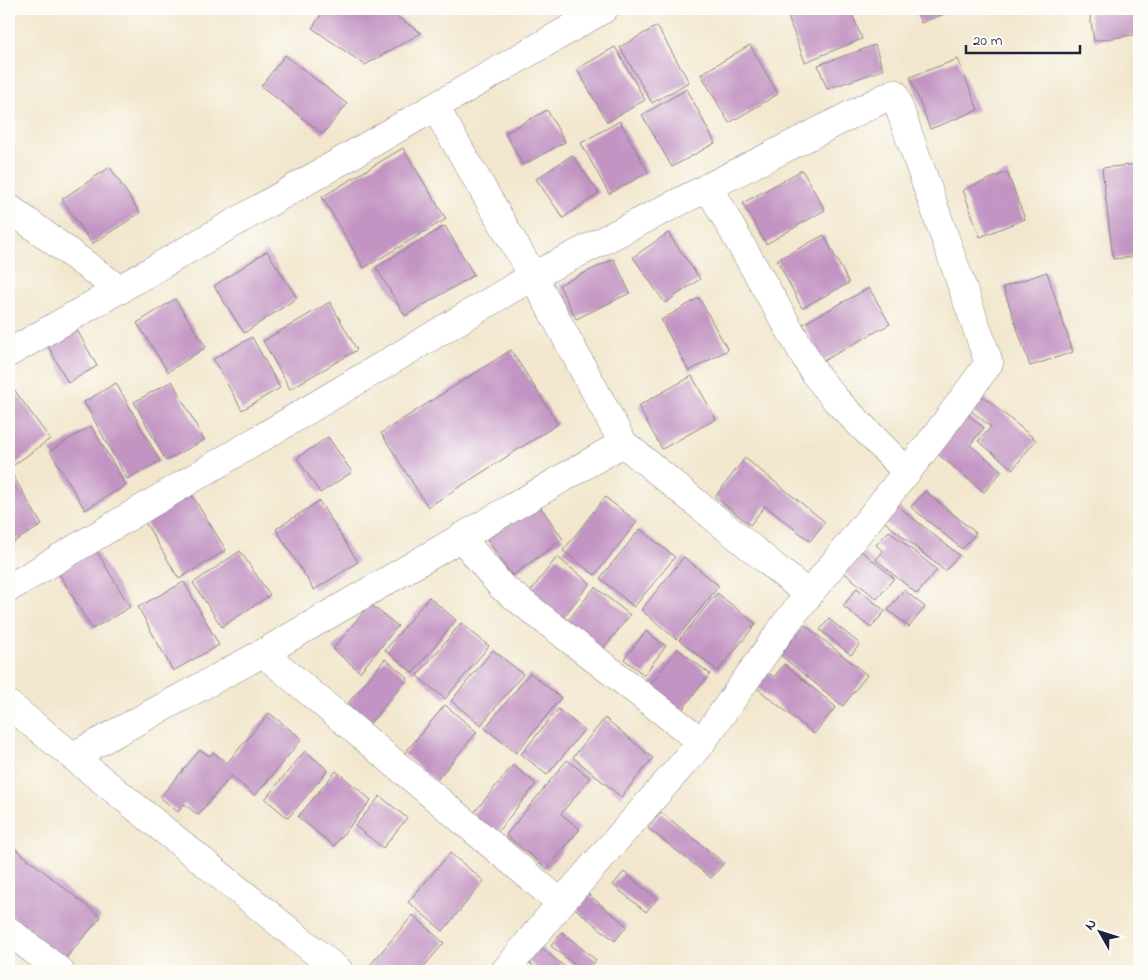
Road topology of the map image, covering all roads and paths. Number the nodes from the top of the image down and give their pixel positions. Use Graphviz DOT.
graph roads {
  1 [pos="604,9"];
  2 [pos="435,107"];
  3 [pos="708,187"];
  4 [pos="9,208"];
  5 [pos="533,276"];
  6 [pos="120,290"];
  7 [pos="9,353"];
  8 [pos="624,443"];
  9 [pos="907,472"];
  10 [pos="461,537"];
  11 [pos="9,588"];
  12 [pos="809,595"];
  13 [pos="263,653"];
  14 [pos="9,706"];
  15 [pos="702,742"];
  16 [pos="73,756"];
  17 [pos="561,903"];
  18 [pos="9,931"];
  19 [pos="60,971"];
  20 [pos="339,971"];
  21 [pos="505,971"];
  1 -- 2 [label="street"];
  2 -- 5 [label="street"];
  2 -- 6 [label="street"];
  3 -- 5 [label="street"];
  3 -- 9 [label="street"];
  3 -- 9 [label="street"];
  4 -- 6 [label="street"];
  5 -- 8 [label="street"];
  5 -- 11 [label="street"];
  6 -- 7 [label="street"];
  8 -- 10 [label="street"];
  8 -- 12 [label="street"];
  9 -- 12 [label="street"];
  10 -- 13 [label="street"];
  10 -- 15 [label="street"];
  12 -- 15 [label="street"];
  13 -- 16 [label="street"];
  13 -- 17 [label="street"];
  14 -- 16 [label="street"];
  15 -- 17 [label="street"];
  16 -- 20 [label="street"];
  17 -- 21 [label="street"];
  18 -- 19 [label="street"];
}
